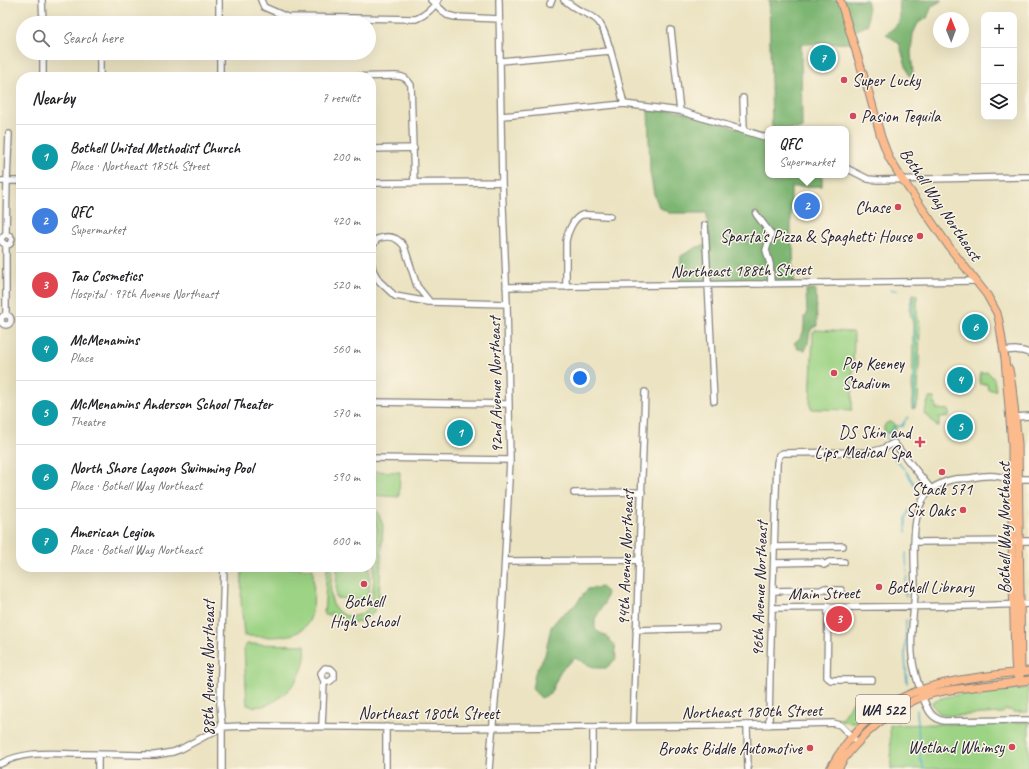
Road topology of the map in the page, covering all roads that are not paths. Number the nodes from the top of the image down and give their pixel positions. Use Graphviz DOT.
graph roads {
  1 [pos="42,0"];
  2 [pos="219,0"];
  3 [pos="261,0"];
  4 [pos="431,0"];
  5 [pos="499,0"];
  6 [pos="564,0"];
  7 [pos="840,0"];
  8 [pos="437,2"];
  9 [pos="42,16"];
  10 [pos="219,16"];
  11 [pos="285,16"];
  12 [pos="376,19"];
  13 [pos="499,19"];
  14 [pos="671,30"];
  15 [pos="610,52"];
  16 [pos="43,60"];
  17 [pos="100,60"];
  18 [pos="220,60"];
  19 [pos="501,61"];
  20 [pos="43,72"];
  21 [pos="100,72"];
  22 [pos="220,72"];
  23 [pos="376,76"];
  24 [pos="743,98"];
  25 [pos="624,104"];
  26 [pos="680,111"];
  27 [pos="502,116"];
  28 [pos="744,130"];
  29 [pos="9,134"];
  30 [pos="765,137"];
  31 [pos="414,148"];
  32 [pos="376,149"];
  33 [pos="849,170"];
  34 [pos="1029,177"];
  35 [pos="902,179"];
  36 [pos="0,181"];
  37 [pos="7,181"];
  38 [pos="16,181"];
  39 [pos="502,182"];
  40 [pos="376,183"];
  41 [pos="414,183"];
  42 [pos="756,214"];
  43 [pos="610,216"];
  44 [pos="705,225"];
  45 [pos="376,241"];
  46 [pos="376,276"];
  47 [pos="976,281"];
  48 [pos="708,284"];
  49 [pos="771,284"];
  50 [pos="506,287"];
  51 [pos="566,287"];
  52 [pos="429,302"];
  53 [pos="507,304"];
  54 [pos="6,314"];
  55 [pos="1004,351"];
  56 [pos="1029,353"];
  57 [pos="645,392"];
  58 [pos="714,401"];
  59 [pos="376,402"];
  60 [pos="509,404"];
  61 [pos="1029,416"];
  62 [pos="1016,417"];
  63 [pos="376,458"];
  64 [pos="510,460"];
  65 [pos="1012,479"];
  66 [pos="1029,479"];
  67 [pos="931,489"];
  68 [pos="642,492"];
  69 [pos="574,493"];
  70 [pos="1016,541"];
  71 [pos="1029,541"];
  72 [pos="914,542"];
  73 [pos="843,546"];
  74 [pos="774,547"];
  75 [pos="639,560"];
  76 [pos="505,561"];
  77 [pos="844,562"];
  78 [pos="774,563"];
  79 [pos="224,572"];
  80 [pos="773,590"];
  81 [pos="841,590"];
  82 [pos="1029,604"];
  83 [pos="1017,605"];
  84 [pos="914,606"];
  85 [pos="828,607"];
  86 [pos="1029,607"];
  87 [pos="772,608"];
  88 [pos="717,628"];
  89 [pos="636,630"];
  90 [pos="1029,671"];
  91 [pos="1018,672"];
  92 [pos="872,680"];
  93 [pos="1029,680"];
  94 [pos="324,681"];
  95 [pos="1019,682"];
  96 [pos="920,689"];
  97 [pos="923,697"];
  98 [pos="1029,720"];
  99 [pos="747,725"];
  100 [pos="769,725"];
  101 [pos="322,726"];
  102 [pos="633,726"];
  103 [pos="222,727"];
  104 [pos="386,727"];
  105 [pos="493,727"];
  106 [pos="593,727"];
  107 [pos="851,737"];
  108 [pos="858,743"];
  109 [pos="98,754"];
  110 [pos="0,764"];
  111 [pos="98,769"];
  112 [pos="222,769"];
  113 [pos="386,769"];
  114 [pos="489,769"];
  115 [pos="593,769"];
  116 [pos="748,769"];
  117 [pos="830,769"];
  118 [pos="838,769"];
  1 -- 9 [label="street"];
  2 -- 10 [label="street"];
  3 -- 11 [label="street"];
  4 -- 8 [label="street"];
  5 -- 13 [label="street, 92nd Avenue Northeast"];
  6 -- 15 [label="street"];
  7 -- 35 [label="main road, Bothell Way Northeast"];
  8 -- 12 [label="street"];
  8 -- 13 [label="street"];
  13 -- 19 [label="street, 92nd Avenue Northeast"];
  14 -- 26 [label="street"];
  15 -- 19 [label="street"];
  15 -- 25 [label="street"];
  16 -- 20 [label="street"];
  17 -- 21 [label="street"];
  18 -- 22 [label="street"];
  19 -- 27 [label="street, 92nd Avenue Northeast"];
  23 -- 31 [label="street"];
  24 -- 28 [label="street"];
  25 -- 26 [label="street"];
  25 -- 27 [label="street"];
  26 -- 28 [label="street"];
  27 -- 39 [label="street, 92nd Avenue Northeast"];
  28 -- 30 [label="street"];
  29 -- 37 [label="street"];
  31 -- 32 [label="street"];
  31 -- 41 [label="street"];
  33 -- 35 [label="street"];
  34 -- 35 [label="street"];
  35 -- 47 [label="main road, Bothell Way Northeast"];
  36 -- 37 [label="street"];
  37 -- 38 [label="street"];
  37 -- 54 [label="street"];
  39 -- 41 [label="street"];
  39 -- 50 [label="street, 92nd Avenue Northeast"];
  40 -- 41 [label="street"];
  42 -- 49 [label="street"];
  43 -- 51 [label="street"];
  44 -- 48 [label="street"];
  45 -- 52 [label="street"];
  46 -- 52 [label="street"];
  47 -- 49 [label="street, Northeast 188th Street"];
  47 -- 55 [label="main road, Bothell Way Northeast"];
  48 -- 49 [label="street, Northeast 188th Street"];
  48 -- 51 [label="street, Northeast 188th Street"];
  48 -- 58 [label="street"];
  50 -- 51 [label="street, Northeast 188th Street"];
  50 -- 53 [label="street, 92nd Avenue Northeast"];
  52 -- 53 [label="street"];
  53 -- 60 [label="street, 92nd Avenue Northeast"];
  55 -- 56 [label="street"];
  55 -- 62 [label="main road, Bothell Way Northeast"];
  55 -- 65 [label="main road, Bothell Way Northeast"];
  57 -- 68 [label="street, 94th Avenue Northeast"];
  59 -- 60 [label="street"];
  60 -- 64 [label="street, 92nd Avenue Northeast"];
  61 -- 62 [label="street"];
  62 -- 65 [label="main road, Bothell Way Northeast"];
  63 -- 64 [label="street"];
  64 -- 76 [label="street, 92nd Avenue Northeast"];
  65 -- 66 [label="street"];
  65 -- 67 [label="street"];
  65 -- 70 [label="main road, Bothell Way Northeast"];
  67 -- 72 [label="street"];
  67 -- 74 [label="street, 96th Avenue Northeast"];
  68 -- 69 [label="street"];
  68 -- 75 [label="street, 94th Avenue Northeast"];
  70 -- 71 [label="street"];
  70 -- 72 [label="street"];
  70 -- 83 [label="main road, Bothell Way Northeast"];
  72 -- 84 [label="street"];
  73 -- 74 [label="street"];
  74 -- 78 [label="street, 96th Avenue Northeast"];
  75 -- 76 [label="street"];
  75 -- 89 [label="street, 94th Avenue Northeast"];
  76 -- 105 [label="street, 92nd Avenue Northeast"];
  77 -- 78 [label="street"];
  78 -- 80 [label="street, 96th Avenue Northeast"];
  79 -- 103 [label="street, 88th Avenue Northeast"];
  80 -- 81 [label="street"];
  80 -- 87 [label="street, 96th Avenue Northeast"];
  82 -- 83 [label="street, Main Street"];
  83 -- 84 [label="street, Main Street"];
  83 -- 86 [label="street, Main Street"];
  83 -- 91 [label="main road, Bothell Way Northeast"];
  84 -- 85 [label="street, Main Street"];
  84 -- 96 [label="street"];
  85 -- 87 [label="street, Main Street"];
  85 -- 92 [label="street"];
  87 -- 100 [label="street, 96th Avenue Northeast"];
  88 -- 89 [label="street"];
  89 -- 102 [label="street, 94th Avenue Northeast"];
  90 -- 91 [label="main road, WA 522"];
  91 -- 95 [label="main road, Bothell Way Northeast"];
  91 -- 96 [label="main road, WA 522"];
  93 -- 95 [label="main road, WA 522"];
  94 -- 101 [label="street"];
  95 -- 97 [label="main road, WA 522"];
  96 -- 97 [label="street"];
  96 -- 107 [label="main road, WA 522"];
  97 -- 98 [label="street"];
  97 -- 108 [label="main road, WA 522"];
  99 -- 100 [label="street, Northeast 180th Street"];
  99 -- 102 [label="street, Northeast 180th Street"];
  99 -- 116 [label="street"];
  100 -- 107 [label="street, Northeast 180th Street"];
  101 -- 103 [label="street, Northeast 180th Street"];
  101 -- 104 [label="street, Northeast 180th Street"];
  102 -- 106 [label="street, Northeast 180th Street"];
  103 -- 109 [label="street, Northeast 180th Street"];
  103 -- 112 [label="street, 88th Avenue Northeast"];
  104 -- 105 [label="street, Northeast 180th Street"];
  104 -- 113 [label="street"];
  105 -- 106 [label="street, Northeast 180th Street"];
  105 -- 114 [label="street, 92nd Avenue Northeast"];
  106 -- 115 [label="street"];
  107 -- 108 [label="street, Northeast 180th Street"];
  107 -- 117 [label="main road, WA 522"];
  108 -- 118 [label="main road, WA 522"];
  109 -- 110 [label="street, Northeast 180th Street"];
  109 -- 111 [label="street"];
}
